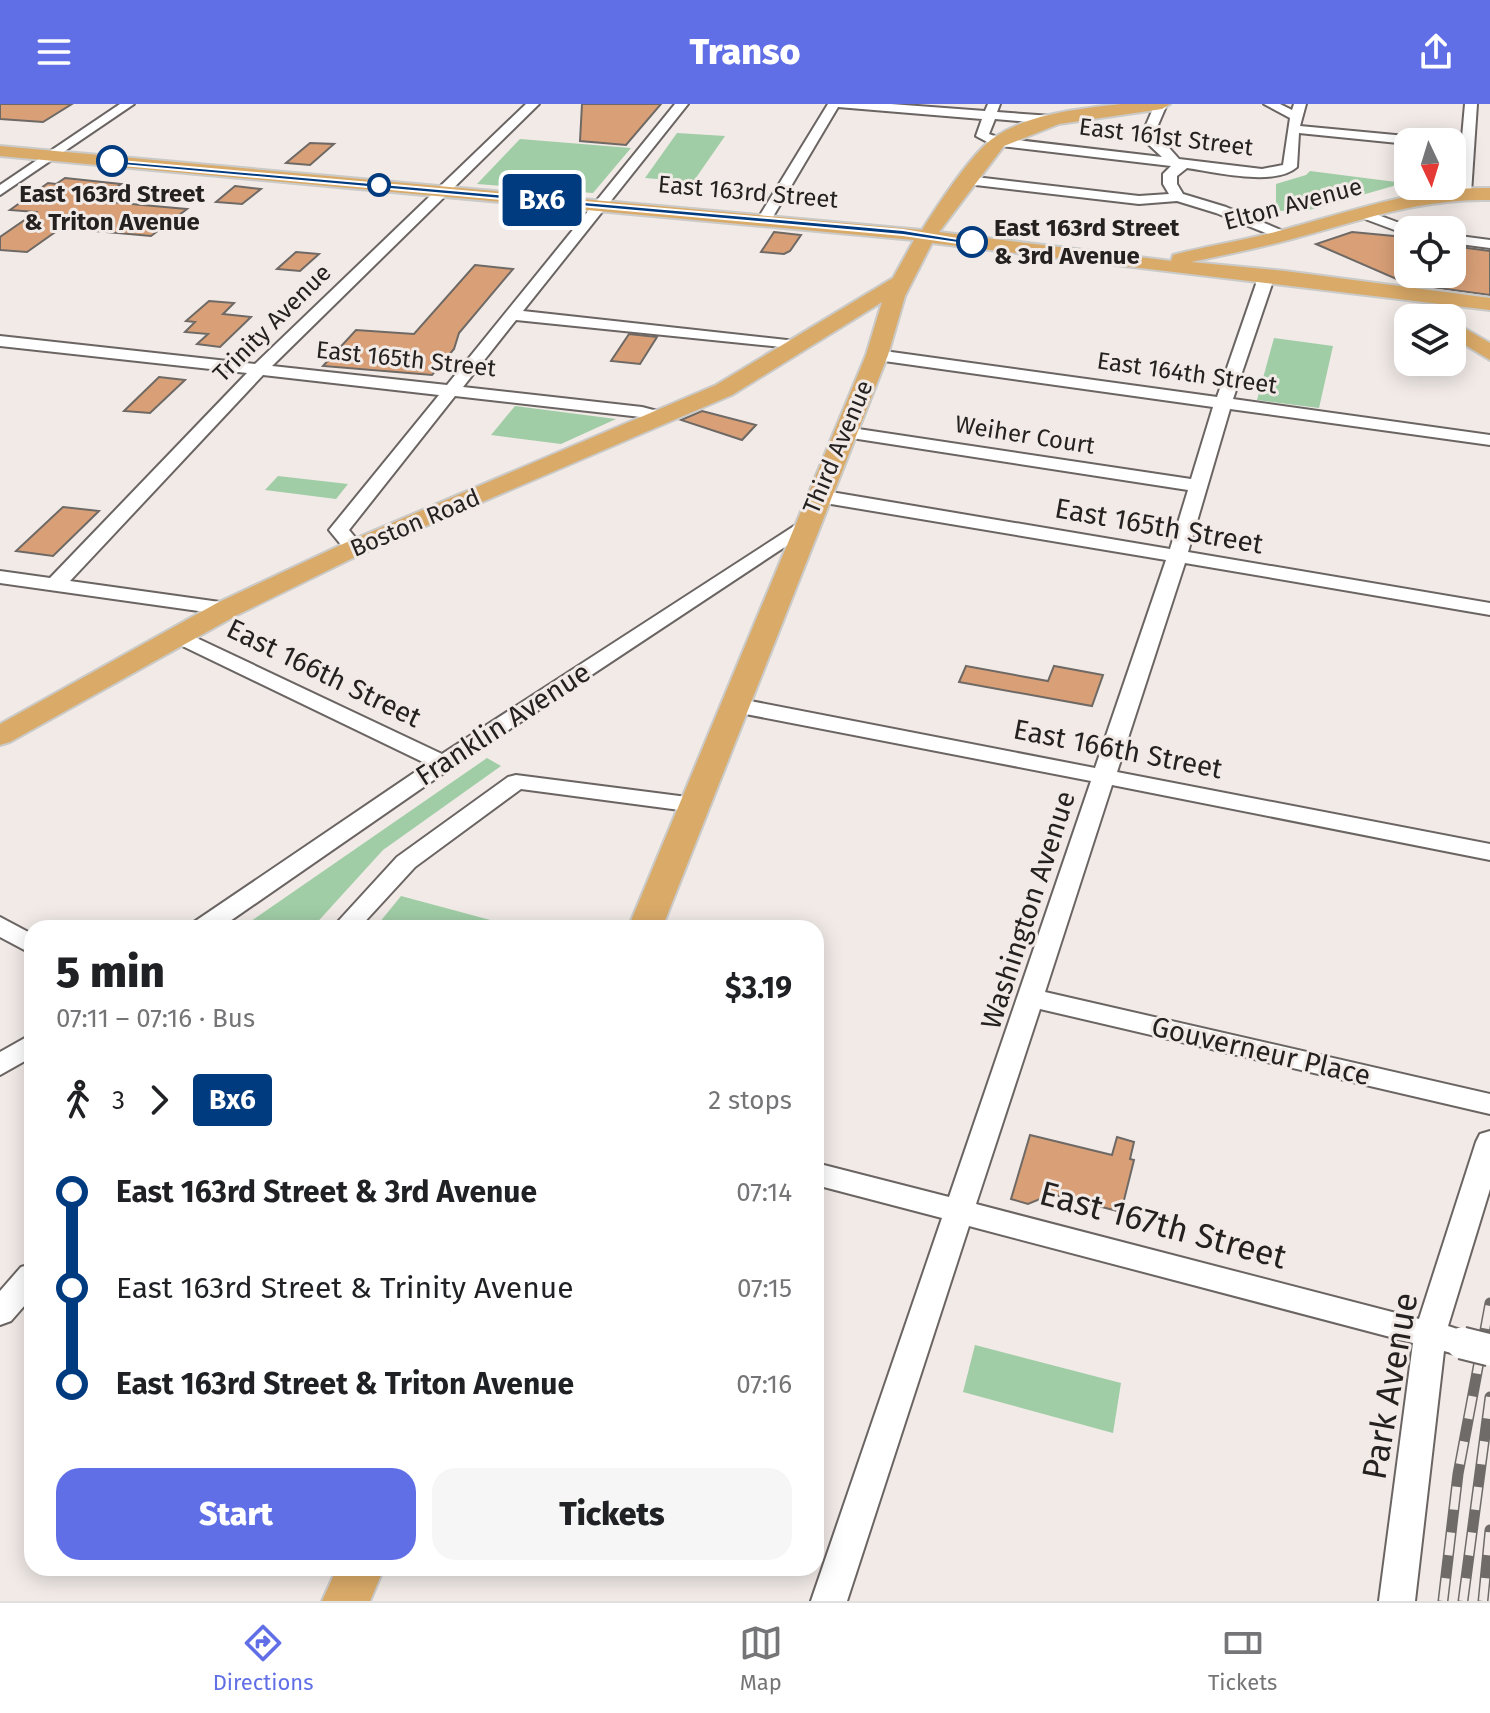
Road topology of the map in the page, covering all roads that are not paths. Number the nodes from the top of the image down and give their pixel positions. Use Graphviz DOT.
graph roads {
  1 [pos="128,104"];
  2 [pos="533,104"];
  3 [pos="682,104"];
  4 [pos="1162,104"];
  5 [pos="1270,104"];
  6 [pos="1474,104"];
  7 [pos="835,105"];
  8 [pos="992,110"];
  9 [pos="1296,116"];
  10 [pos="1052,120"];
  11 [pos="1394,135"];
  12 [pos="998,142"];
  13 [pos="1466,146"];
  14 [pos="1474,147"];
  15 [pos="0,151"];
  16 [pos="52,156"];
  17 [pos="1171,162"];
  18 [pos="967,180"];
  19 [pos="1466,184"];
  20 [pos="0,191"];
  21 [pos="444,191"];
  22 [pos="1466,193"];
  23 [pos="1490,194"];
  24 [pos="1178,197"];
  25 [pos="1407,200"];
  26 [pos="601,205"];
  27 [pos="1362,213"];
  28 [pos="764,220"];
  29 [pos="1394,226"];
  30 [pos="927,236"];
  31 [pos="1280,237"];
  32 [pos="1466,241"];
  33 [pos="1490,244"];
  34 [pos="1141,264"];
  35 [pos="1264,276"];
  36 [pos="902,281"];
  37 [pos="1402,293"];
  38 [pos="1418,304"];
  39 [pos="1490,304"];
  40 [pos="890,313"];
  41 [pos="513,315"];
  42 [pos="836,321"];
  43 [pos="1466,337"];
  44 [pos="0,341"];
  45 [pos="796,346"];
  46 [pos="1490,353"];
  47 [pos="877,355"];
  48 [pos="260,369"];
  49 [pos="450,390"];
  50 [pos="1223,403"];
  51 [pos="663,418"];
  52 [pos="845,432"];
  53 [pos="1490,440"];
  54 [pos="1198,486"];
  55 [pos="819,496"];
  56 [pos="805,525"];
  57 [pos="354,548"];
  58 [pos="1177,557"];
  59 [pos="0,577"];
  60 [pos="55,585"];
  61 [pos="227,609"];
  62 [pos="1490,609"];
  63 [pos="179,637"];
  64 [pos="735,705"];
  65 [pos="0,736"];
  66 [pos="443,763"];
  67 [pos="1103,776"];
  68 [pos="695,805"];
  69 [pos="1490,852"];
  70 [pos="215,920"];
  71 [pos="352,920"];
  72 [pos="648,920"];
  73 [pos="0,925"];
  74 [pos="24,941"];
  75 [pos="1032,998"];
  76 [pos="24,1049"];
  77 [pos="0,1065"];
  78 [pos="1490,1104"];
  79 [pos="1490,1142"];
  80 [pos="824,1176"];
  81 [pos="961,1212"];
  82 [pos="24,1285"];
  83 [pos="0,1312"];
  84 [pos="1430,1334"];
  85 [pos="1476,1346"];
  86 [pos="357,1576"];
  87 [pos="346,1601"];
  88 [pos="829,1601"];
  89 [pos="1397,1601"];
  1 -- 16 [label="street"];
  2 -- 21 [label="street, Trinity Avenue"];
  3 -- 26 [label="street"];
  4 -- 10 [label="main road, Third Avenue"];
  4 -- 17 [label="street"];
  5 -- 9 [label="street"];
  6 -- 14 [label="street"];
  7 -- 8 [label="street, East 161st Street"];
  7 -- 28 [label="street"];
  8 -- 10 [label="street, East 161st Street"];
  8 -- 12 [label="street"];
  9 -- 11 [label="street"];
  9 -- 17 [label="street, East 161st Street"];
  10 -- 12 [label="main road, Third Avenue"];
  12 -- 17 [label="street, East 161st Street"];
  12 -- 18 [label="main road, Third Avenue"];
  13 -- 14 [label="street"];
  14 -- 19 [label="street"];
  15 -- 16 [label="main road, East 163rd Street"];
  16 -- 20 [label="street"];
  16 -- 21 [label="main road, East 163rd Street"];
  17 -- 24 [label="street"];
  18 -- 24 [label="street"];
  18 -- 30 [label="main road, Third Avenue"];
  21 -- 26 [label="main road, East 163rd Street"];
  21 -- 48 [label="street, Trinity Avenue"];
  22 -- 23 [label="main road"];
  24 -- 31 [label="street"];
  25 -- 27 [label="main road, Elton Avenue"];
  26 -- 28 [label="main road, East 163rd Street"];
  26 -- 41 [label="street"];
  27 -- 29 [label="street"];
  27 -- 31 [label="main road, Elton Avenue"];
  28 -- 30 [label="main road, East 163rd Street"];
  30 -- 34 [label="main road, East 163rd Street"];
  30 -- 36 [label="main road, Third Avenue"];
  31 -- 34 [label="main road, Elton Avenue"];
  31 -- 35 [label="main road, Washington Avenue"];
  32 -- 33 [label="street"];
  34 -- 35 [label="main road, East 163rd Street"];
  35 -- 37 [label="main road, East 163rd Street"];
  35 -- 50 [label="street, Washington Avenue"];
  36 -- 40 [label="main road, Third Avenue"];
  36 -- 42 [label="main road, Boston Road"];
  37 -- 38 [label="main road"];
  37 -- 39 [label="main road, East 163rd Street"];
  40 -- 42 [label="main road, Boston Road"];
  40 -- 47 [label="main road, Third Avenue"];
  41 -- 45 [label="street"];
  41 -- 49 [label="street"];
  42 -- 45 [label="main road, Boston Road"];
  43 -- 46 [label="main road"];
  44 -- 48 [label="street, East 165th Street"];
  45 -- 51 [label="main road, Boston Road"];
  47 -- 50 [label="street, East 164th Street"];
  47 -- 52 [label="main road, Third Avenue"];
  48 -- 49 [label="street, East 165th Street"];
  48 -- 60 [label="street, Trinity Avenue"];
  49 -- 51 [label="street, East 165th Street"];
  49 -- 57 [label="street"];
  50 -- 53 [label="street, East 164th Street"];
  50 -- 54 [label="street, Washington Avenue"];
  51 -- 57 [label="main road, Boston Road"];
  52 -- 54 [label="street, Weiher Court"];
  52 -- 55 [label="main road, Third Avenue"];
  54 -- 58 [label="street, Washington Avenue"];
  55 -- 56 [label="main road, Third Avenue"];
  55 -- 58 [label="street, East 165th Street"];
  56 -- 64 [label="main road, Third Avenue"];
  56 -- 66 [label="street, Franklin Avenue"];
  57 -- 61 [label="main road, Boston Road"];
  58 -- 62 [label="street, East 165th Street"];
  58 -- 67 [label="street, Washington Avenue"];
  59 -- 60 [label="street, East 166th Street"];
  60 -- 61 [label="street, East 166th Street"];
  61 -- 63 [label="main road, Boston Road"];
  63 -- 65 [label="main road, Boston Road"];
  63 -- 66 [label="street, East 166th Street"];
  64 -- 67 [label="street, East 166th Street"];
  64 -- 68 [label="main road, Third Avenue"];
  66 -- 70 [label="street, Franklin Avenue"];
  67 -- 69 [label="street, East 166th Street"];
  67 -- 75 [label="street, Washington Avenue"];
  68 -- 71 [label="street"];
  68 -- 72 [label="main road, Third Avenue"];
  73 -- 74 [label="street"];
  75 -- 78 [label="street, Gouverneur Place"];
  75 -- 81 [label="street, Washington Avenue"];
  76 -- 77 [label="street"];
  79 -- 84 [label="street, Park Avenue"];
  80 -- 81 [label="street, East 167th Street"];
  81 -- 84 [label="street, East 167th Street"];
  81 -- 88 [label="street, Washington Avenue"];
  82 -- 83 [label="street"];
  84 -- 85 [label="street, East 167th Street"];
  84 -- 89 [label="street, Park Avenue"];
  86 -- 87 [label="main road"];
}
